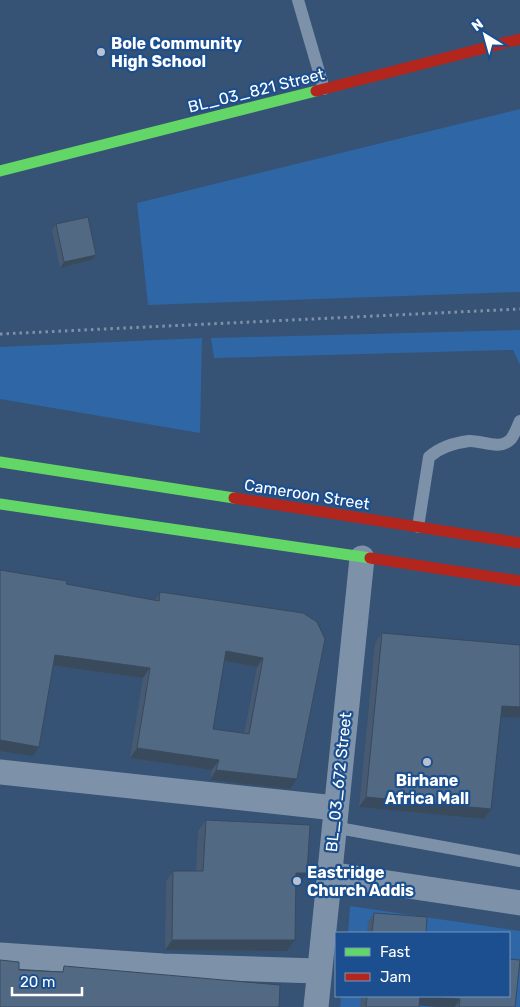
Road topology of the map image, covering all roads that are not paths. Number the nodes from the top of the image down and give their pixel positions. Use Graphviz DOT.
graph roads {
  1 [pos="298,0"];
  2 [pos="520,39"];
  3 [pos="324,89"];
  4 [pos="0,171"];
  5 [pos="520,421"];
  6 [pos="0,462"];
  7 [pos="0,504"];
  8 [pos="418,527"];
  9 [pos="520,543"];
  10 [pos="362,558"];
  11 [pos="520,581"];
  12 [pos="0,772"];
  13 [pos="334,817"];
  14 [pos="520,861"];
  15 [pos="329,874"];
  16 [pos="520,903"];
  17 [pos="0,955"];
  18 [pos="318,971"];
  19 [pos="316,1007"];
  1 -- 3 [label="lane"];
  2 -- 3 [label="main road, BL_03_821 Street"];
  3 -- 4 [label="main road, BL_03_821 Street"];
  5 -- 8 [label="lane"];
  6 -- 8 [label="main road, Cameroon Street"];
  7 -- 10 [label="main road"];
  8 -- 9 [label="main road, Cameroon Street"];
  10 -- 11 [label="main road"];
  10 -- 13 [label="street, BL_03_672 Street"];
  12 -- 13 [label="street"];
  13 -- 14 [label="lane"];
  13 -- 15 [label="street, BL_03_672 Street"];
  15 -- 16 [label="street"];
  15 -- 18 [label="street, BL_03_672 Street"];
  17 -- 18 [label="street"];
  18 -- 19 [label="street, BL_03_672 Street"];
}
